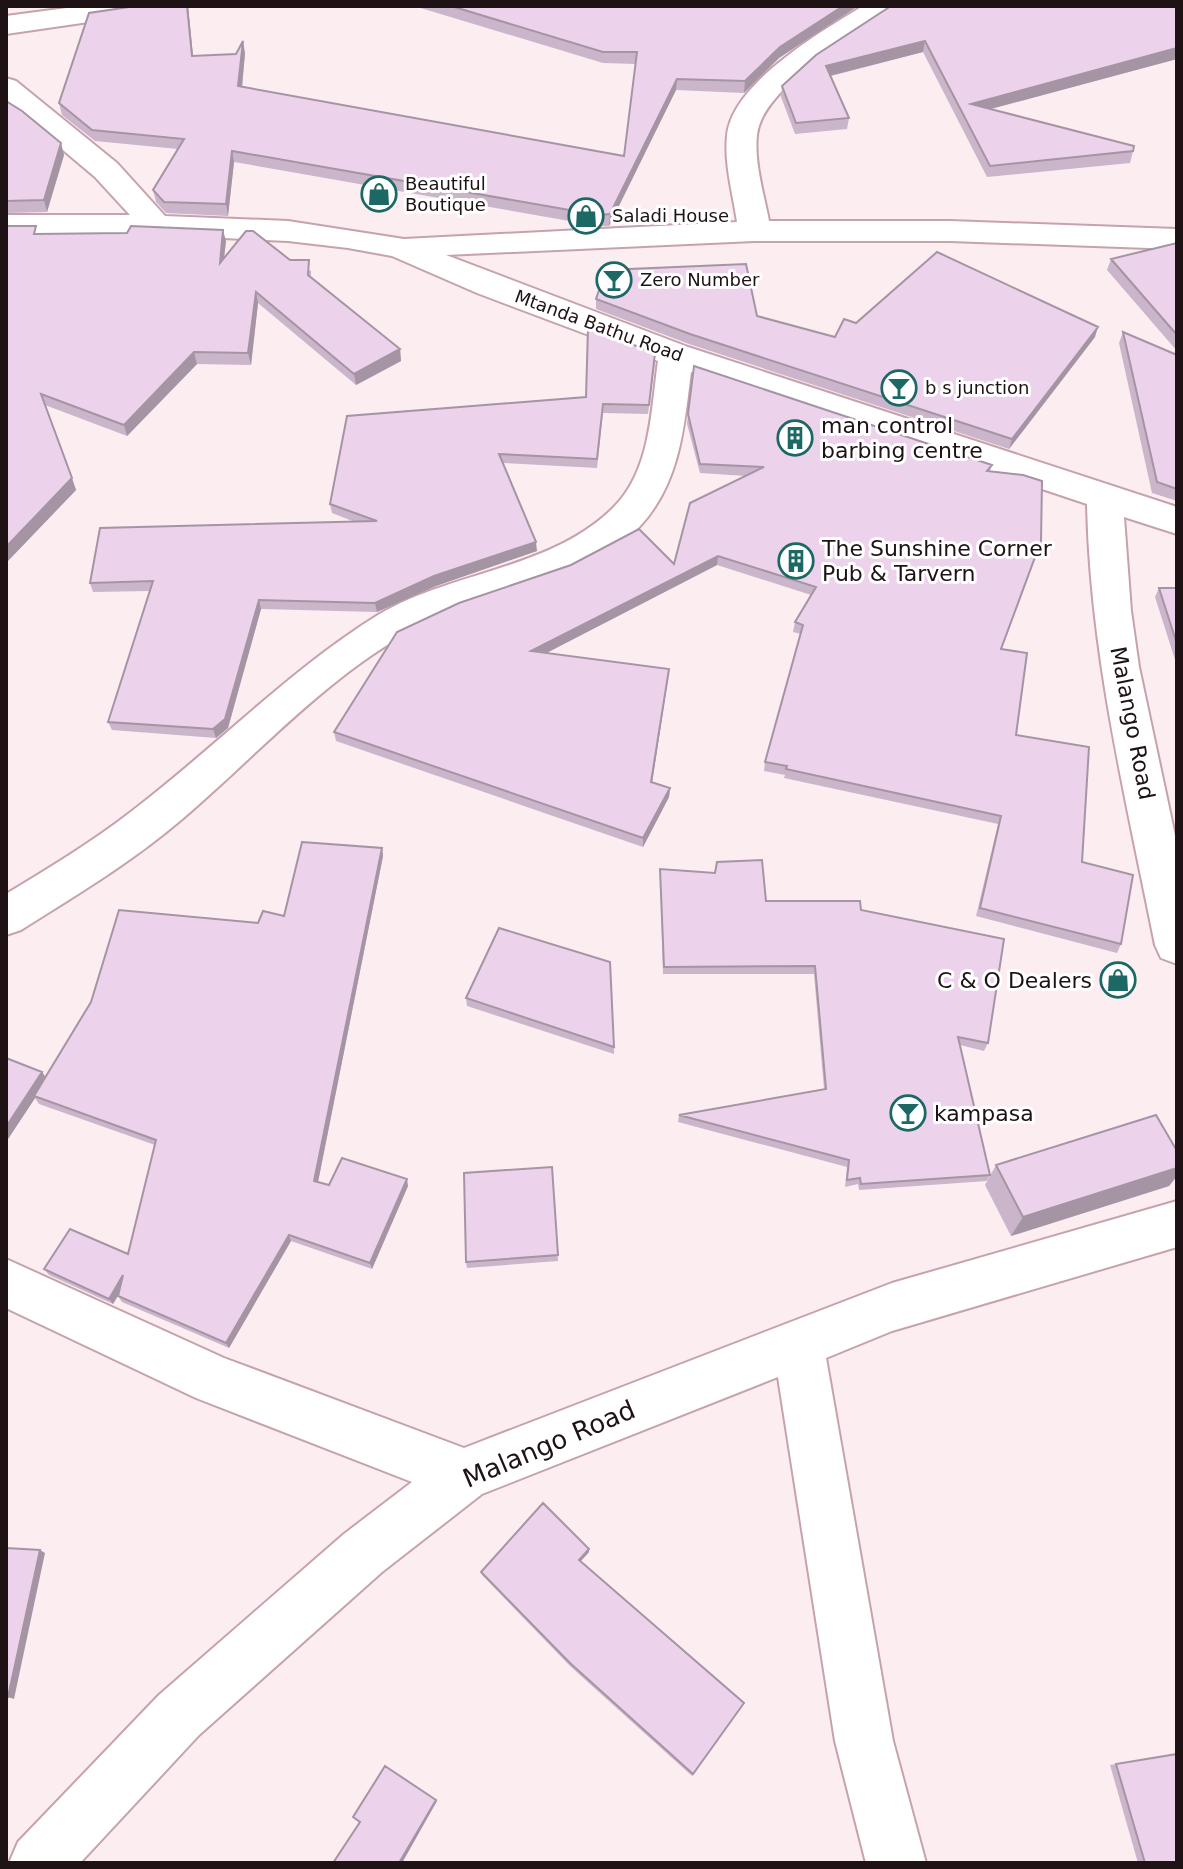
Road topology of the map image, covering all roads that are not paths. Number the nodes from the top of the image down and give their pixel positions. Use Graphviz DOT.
graph roads {
  1 [pos="144,6"];
  2 [pos="882,6"];
  3 [pos="6,25"];
  4 [pos="6,87"];
  5 [pos="6,225"];
  6 [pos="156,225"];
  7 [pos="754,231"];
  8 [pos="1177,239"];
  9 [pos="400,248"];
  10 [pos="676,355"];
  11 [pos="1105,498"];
  12 [pos="1177,521"];
  13 [pos="6,917"];
  14 [pos="1177,945"];
  15 [pos="1177,1224"];
  16 [pos="6,1283"];
  17 [pos="798,1344"];
  18 [pos="464,1475"];
  19 [pos="39,1863"];
  20 [pos="896,1863"];
  1 -- 3 [label="street"];
  2 -- 7 [label="street"];
  4 -- 6 [label="street"];
  5 -- 6 [label="street, Mtanda Bathu Road"];
  6 -- 9 [label="street, Mtanda Bathu Road"];
  7 -- 8 [label="street"];
  7 -- 9 [label="street"];
  9 -- 10 [label="street, Mtanda Bathu Road"];
  10 -- 11 [label="street, Mtanda Bathu Road"];
  10 -- 13 [label="street"];
  11 -- 12 [label="street, Mtanda Bathu Road"];
  11 -- 14 [label="street, Malango Road"];
  15 -- 17 [label="street, Malango Road"];
  16 -- 18 [label="street"];
  17 -- 18 [label="street, Malango Road"];
  17 -- 20 [label="street"];
  18 -- 19 [label="street, Malango Road"];
}
